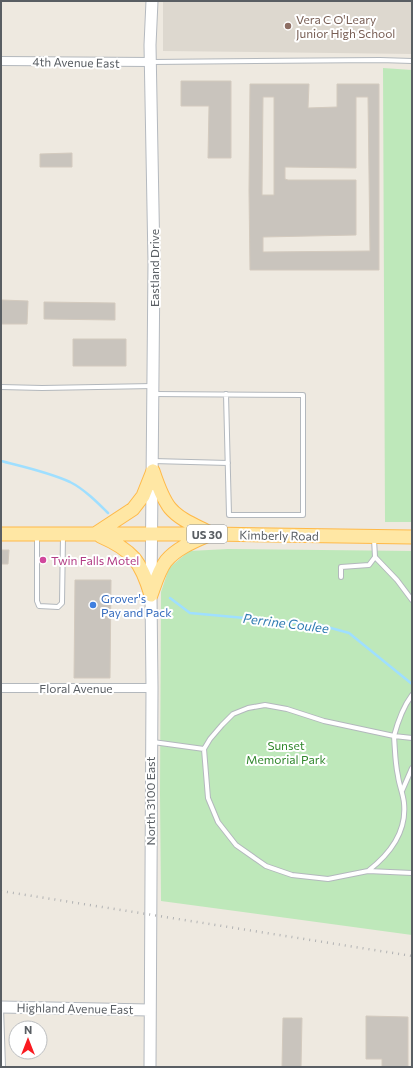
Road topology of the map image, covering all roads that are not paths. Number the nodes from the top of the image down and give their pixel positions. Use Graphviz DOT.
graph roads {
  1 [pos="152,1"];
  2 [pos="1,61"];
  3 [pos="412,61"];
  4 [pos="150,62"];
  5 [pos="1,387"];
  6 [pos="154,390"];
  7 [pos="226,394"];
  8 [pos="228,463"];
  9 [pos="152,466"];
  10 [pos="1,534"];
  11 [pos="36,534"];
  12 [pos="63,534"];
  13 [pos="95,534"];
  14 [pos="152,534"];
  15 [pos="212,534"];
  16 [pos="374,537"];
  17 [pos="412,537"];
  18 [pos="375,557"];
  19 [pos="341,576"];
  20 [pos="151,595"];
  21 [pos="412,600"];
  22 [pos="1,688"];
  23 [pos="152,688"];
  24 [pos="412,694"];
  25 [pos="394,736"];
  26 [pos="412,738"];
  27 [pos="151,742"];
  28 [pos="204,749"];
  29 [pos="412,768"];
  30 [pos="402,792"];
  31 [pos="368,871"];
  32 [pos="412,873"];
  33 [pos="1,1007"];
  34 [pos="149,1010"];
  35 [pos="3,1067"];
  36 [pos="150,1067"];
  1 -- 4 [label="main road, Eastland Drive"];
  2 -- 4 [label="street, 4th Avenue East"];
  3 -- 4 [label="lane"];
  4 -- 6 [label="main road, Eastland Drive"];
  5 -- 6 [label="lane"];
  6 -- 7 [label="lane"];
  6 -- 9 [label="main road, Eastland Drive"];
  7 -- 8 [label="lane"];
  7 -- 8 [label="lane"];
  8 -- 9 [label="lane"];
  9 -- 13 [label="main road"];
  9 -- 14 [label="main road, Eastland Drive"];
  9 -- 15 [label="main road"];
  10 -- 11 [label="main road, Kimberly Road / US 30"];
  11 -- 12 [label="main road, Kimberly Road / US 30"];
  11 -- 12 [label="lane"];
  12 -- 13 [label="main road, Kimberly Road / US 30"];
  13 -- 14 [label="main road, Kimberly Road / US 30"];
  13 -- 20 [label="main road"];
  14 -- 15 [label="main road, Kimberly Road / US 30"];
  14 -- 20 [label="main road, North 3100 East"];
  15 -- 16 [label="main road, Kimberly Road / US 30"];
  15 -- 20 [label="main road"];
  16 -- 17 [label="main road, Kimberly Road / US 30"];
  16 -- 18 [label="lane"];
  18 -- 19 [label="lane"];
  18 -- 21 [label="lane"];
  20 -- 23 [label="main road, North 3100 East"];
  22 -- 23 [label="street, Floral Avenue"];
  23 -- 27 [label="main road, North 3100 East"];
  24 -- 25 [label="lane"];
  25 -- 26 [label="lane"];
  25 -- 28 [label="lane"];
  25 -- 30 [label="lane"];
  27 -- 28 [label="lane"];
  27 -- 34 [label="main road, North 3100 East"];
  28 -- 31 [label="lane"];
  29 -- 30 [label="lane"];
  30 -- 31 [label="lane"];
  31 -- 32 [label="lane"];
  33 -- 34 [label="main road, Highland Avenue East"];
  33 -- 35 [label="lane"];
  34 -- 36 [label="main road, North 3100 East"];
}
